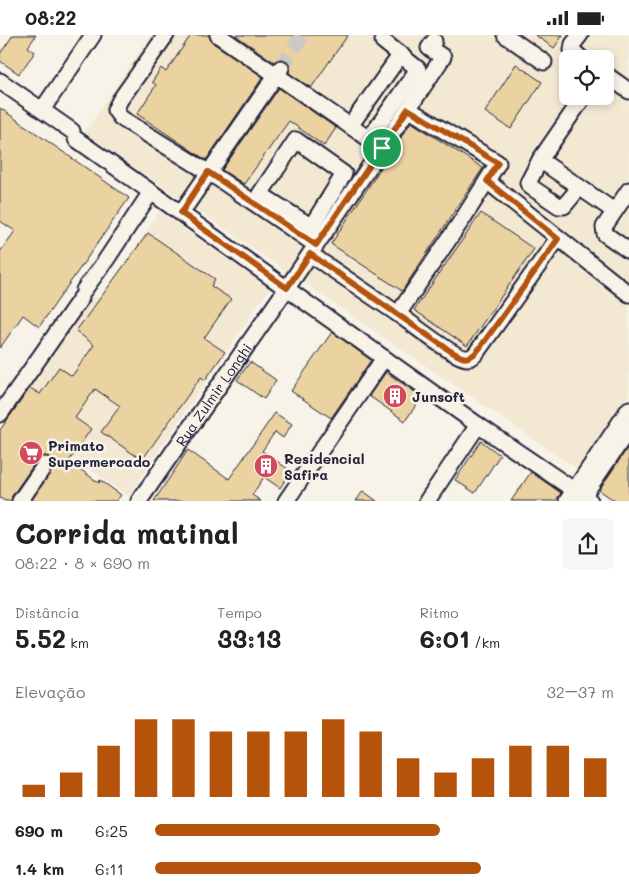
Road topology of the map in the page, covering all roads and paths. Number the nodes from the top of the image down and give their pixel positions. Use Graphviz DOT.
graph roads {
  1 [pos="93,35"];
  2 [pos="166,35"];
  3 [pos="218,35"];
  4 [pos="505,35"];
  5 [pos="580,35"];
  6 [pos="432,37"];
  7 [pos="383,41"];
  8 [pos="572,50"];
  9 [pos="401,54"];
  10 [pos="544,62"];
  11 [pos="278,72"];
  12 [pos="0,81"];
  13 [pos="614,81"];
  14 [pos="629,91"];
  15 [pos="578,105"];
  16 [pos="408,109"];
  17 [pos="42,110"];
  18 [pos="350,126"];
  19 [pos="369,139"];
  20 [pos="382,148"];
  21 [pos="540,160"];
  22 [pos="208,172"];
  23 [pos="487,181"];
  24 [pos="579,188"];
  25 [pos="629,189"];
  26 [pos="150,192"];
  27 [pos="614,211"];
  28 [pos="181,213"];
  29 [pos="558,239"];
  30 [pos="315,240"];
  31 [pos="629,251"];
  32 [pos="287,288"];
  33 [pos="629,294"];
  34 [pos="398,314"];
  35 [pos="384,358"];
  36 [pos="629,409"];
  37 [pos="0,414"];
  38 [pos="478,425"];
  39 [pos="629,429"];
  40 [pos="45,465"];
  41 [pos="579,498"];
  42 [pos="20,501"];
  43 [pos="140,501"];
  44 [pos="286,501"];
  45 [pos="426,501"];
  1 -- 17 [label="street"];
  2 -- 22 [label="street"];
  3 -- 11 [label="street"];
  4 -- 10 [label="street"];
  5 -- 8 [label="street"];
  6 -- 16 [label="street"];
  7 -- 9 [label="street"];
  9 -- 18 [label="street"];
  9 -- 19 [label="street"];
  11 -- 18 [label="street"];
  11 -- 22 [label="street"];
  12 -- 17 [label="street"];
  13 -- 14 [label="street"];
  15 -- 21 [label="street"];
  16 -- 20 [label="street"];
  16 -- 23 [label="street"];
  17 -- 26 [label="street"];
  18 -- 19 [label="street"];
  19 -- 20 [label="street"];
  20 -- 30 [label="street"];
  21 -- 24 [label="street"];
  21 -- 24 [label="street"];
  22 -- 28 [label="street"];
  22 -- 30 [label="street"];
  23 -- 29 [label="street"];
  23 -- 34 [label="street"];
  24 -- 27 [label="street"];
  25 -- 27 [label="street"];
  26 -- 28 [label="street"];
  26 -- 37 [label="street"];
  27 -- 31 [label="street"];
  28 -- 32 [label="street"];
  29 -- 33 [label="street"];
  29 -- 34 [label="street"];
  30 -- 30 [label="street"];
  30 -- 32 [label="street, Rua Zulmir Longhi"];
  30 -- 34 [label="street"];
  32 -- 35 [label="street"];
  32 -- 43 [label="street, Rua Zulmir Longhi"];
  35 -- 38 [label="street"];
  35 -- 44 [label="street"];
  36 -- 41 [label="street"];
  38 -- 41 [label="street"];
  38 -- 45 [label="street"];
  39 -- 41 [label="street"];
  40 -- 42 [label="street"];
}
